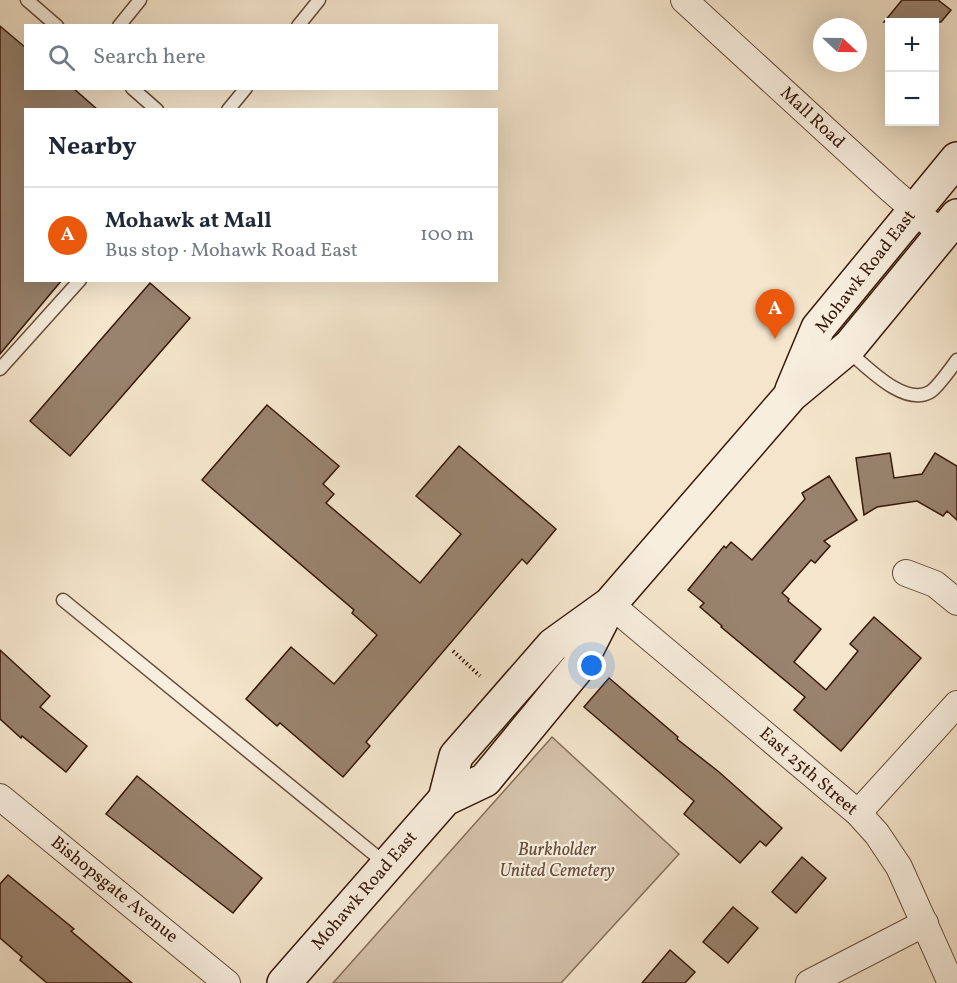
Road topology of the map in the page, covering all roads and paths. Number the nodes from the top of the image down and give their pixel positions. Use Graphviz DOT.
graph roads {
  1 [pos="27,0"];
  2 [pos="140,0"];
  3 [pos="320,0"];
  4 [pos="684,0"];
  5 [pos="55,24"];
  6 [pos="121,24"];
  7 [pos="300,24"];
  8 [pos="134,90"];
  9 [pos="244,90"];
  10 [pos="156,108"];
  11 [pos="230,108"];
  12 [pos="957,159"];
  13 [pos="914,211"];
  14 [pos="949,225"];
  15 [pos="78,282"];
  16 [pos="846,349"];
  17 [pos="957,360"];
  18 [pos="0,369"];
  19 [pos="790,395"];
  20 [pos="906,573"];
  21 [pos="63,600"];
  22 [pos="957,602"];
  23 [pos="610,604"];
  24 [pos="453,651"];
  25 [pos="480,676"];
  26 [pos="957,704"];
  27 [pos="0,797"];
  28 [pos="858,813"];
  29 [pos="387,865"];
  30 [pos="925,923"];
  31 [pos="227,983"];
  32 [pos="284,983"];
  33 [pos="809,983"];
  34 [pos="951,983"];
  1 -- 5 [label="lane"];
  2 -- 6 [label="lane"];
  3 -- 7 [label="lane"];
  4 -- 13 [label="street, Mall Road"];
  8 -- 10 [label="lane"];
  9 -- 11 [label="lane"];
  12 -- 13 [label="main road, Mohawk Road East"];
  13 -- 14 [label="street, Mall Road"];
  13 -- 19 [label="main road, Mohawk Road East"];
  14 -- 16 [label="main road, Mohawk Road East"];
  15 -- 18 [label="lane"];
  16 -- 17 [label="lane"];
  16 -- 19 [label="main road, Mohawk Road East"];
  19 -- 23 [label="main road, Mohawk Road East"];
  20 -- 22 [label="street"];
  21 -- 29 [label="lane"];
  23 -- 28 [label="street, East 25th Street"];
  23 -- 29 [label="main road, Mohawk Road East"];
  24 -- 25 [label="path"];
  26 -- 28 [label="street"];
  27 -- 31 [label="street, Bishopsgate Avenue"];
  28 -- 30 [label="street, East 25th Street"];
  29 -- 32 [label="main road, Mohawk Road East"];
  30 -- 33 [label="street"];
  30 -- 34 [label="street, East 25th Street"];
}
